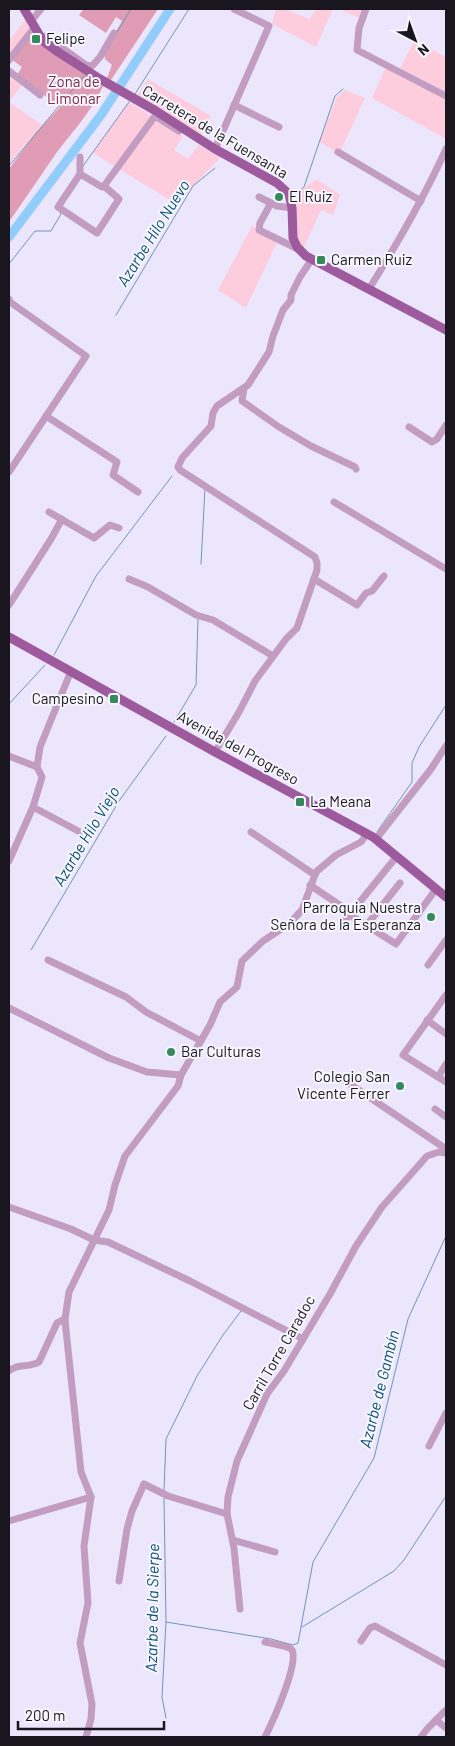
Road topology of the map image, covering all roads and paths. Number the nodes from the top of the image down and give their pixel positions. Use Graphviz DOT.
graph roads {
  1 [pos="24,9"];
  2 [pos="41,9"];
  3 [pos="234,9"];
  4 [pos="366,9"];
  5 [pos="33,24"];
  6 [pos="114,33"];
  7 [pos="40,38"];
  8 [pos="9,60"];
  9 [pos="9,72"];
  10 [pos="40,95"];
  11 [pos="446,96"];
  12 [pos="234,105"];
  13 [pos="279,127"];
  14 [pos="187,131"];
  15 [pos="215,149"];
  16 [pos="446,149"];
  17 [pos="338,152"];
  18 [pos="80,157"];
  19 [pos="80,174"];
  20 [pos="104,186"];
  21 [pos="259,197"];
  22 [pos="421,201"];
  23 [pos="271,204"];
  24 [pos="292,208"];
  25 [pos="300,250"];
  26 [pos="312,259"];
  27 [pos="369,290"];
  28 [pos="9,299"];
  29 [pos="446,330"];
  30 [pos="244,388"];
  31 [pos="46,416"];
  32 [pos="446,425"];
  33 [pos="408,427"];
  34 [pos="356,469"];
  35 [pos="9,472"];
  36 [pos="138,492"];
  37 [pos="334,502"];
  38 [pos="49,512"];
  39 [pos="62,520"];
  40 [pos="119,528"];
  41 [pos="446,570"];
  42 [pos="384,576"];
  43 [pos="129,579"];
  44 [pos="314,579"];
  45 [pos="9,605"];
  46 [pos="9,637"];
  47 [pos="273,656"];
  48 [pos="71,671"];
  49 [pos="446,746"];
  50 [pos="215,752"];
  51 [pos="9,756"];
  52 [pos="37,767"];
  53 [pos="33,807"];
  54 [pos="80,832"];
  55 [pos="251,832"];
  56 [pos="367,834"];
  57 [pos="376,839"];
  58 [pos="396,856"];
  59 [pos="9,861"];
  60 [pos="315,875"];
  61 [pos="400,884"];
  62 [pos="310,886"];
  63 [pos="436,889"];
  64 [pos="446,897"];
  65 [pos="350,915"];
  66 [pos="342,924"];
  67 [pos="366,926"];
  68 [pos="446,940"];
  69 [pos="48,960"];
  70 [pos="428,965"];
  71 [pos="446,995"];
  72 [pos="9,1008"];
  73 [pos="427,1020"];
  74 [pos="446,1034"];
  75 [pos="201,1041"];
  76 [pos="446,1064"];
  77 [pos="181,1075"];
  78 [pos="338,1076"];
  79 [pos="438,1077"];
  80 [pos="446,1082"];
  81 [pos="436,1109"];
  82 [pos="446,1116"];
  83 [pos="446,1149"];
  84 [pos="446,1153"];
  85 [pos="9,1207"];
  86 [pos="94,1240"];
  87 [pos="65,1318"];
  88 [pos="303,1339"];
  89 [pos="9,1371"];
  90 [pos="446,1414"];
  91 [pos="429,1446"];
  92 [pos="91,1497"];
  93 [pos="227,1514"];
  94 [pos="9,1521"];
  95 [pos="233,1540"];
  96 [pos="275,1552"];
  97 [pos="119,1581"];
  98 [pos="240,1609"];
  99 [pos="361,1641"];
  100 [pos="265,1642"];
  101 [pos="446,1665"];
  102 [pos="446,1710"];
  103 [pos="436,1720"];
  104 [pos="446,1728"];
  105 [pos="86,1737"];
  106 [pos="265,1737"];
  107 [pos="421,1737"];
  1 -- 5 [label="main road, Carretera de la Fuensanta"];
  2 -- 5 [label="street"];
  3 -- 12 [label="street"];
  4 -- 11 [label="street"];
  5 -- 7 [label="main road, Carretera de la Fuensanta"];
  5 -- 8 [label="street"];
  6 -- 7 [label="street"];
  7 -- 14 [label="main road, Carretera de la Fuensanta"];
  9 -- 10 [label="street"];
  12 -- 13 [label="street"];
  12 -- 15 [label="street"];
  14 -- 15 [label="main road, Carretera de la Fuensanta"];
  14 -- 20 [label="street"];
  15 -- 24 [label="main road, Carretera de la Fuensanta"];
  16 -- 22 [label="street"];
  17 -- 22 [label="street"];
  18 -- 19 [label="street"];
  19 -- 20 [label="street"];
  19 -- 20 [label="street"];
  21 -- 23 [label="street"];
  22 -- 27 [label="street"];
  23 -- 24 [label="street"];
  23 -- 25 [label="street"];
  24 -- 25 [label="main road, Carretera de la Fuensanta"];
  25 -- 26 [label="main road"];
  26 -- 27 [label="main road"];
  26 -- 30 [label="street"];
  27 -- 29 [label="main road"];
  28 -- 31 [label="street"];
  30 -- 34 [label="street"];
  30 -- 44 [label="street"];
  31 -- 35 [label="street"];
  31 -- 36 [label="street"];
  32 -- 33 [label="street"];
  37 -- 41 [label="street"];
  38 -- 39 [label="street"];
  39 -- 40 [label="street"];
  39 -- 45 [label="street"];
  42 -- 44 [label="street"];
  43 -- 47 [label="street"];
  44 -- 47 [label="street"];
  46 -- 48 [label="main road, Avenida del Progreso"];
  47 -- 50 [label="street"];
  48 -- 50 [label="main road, Avenida del Progreso"];
  48 -- 52 [label="street"];
  49 -- 57 [label="street"];
  50 -- 56 [label="main road, Avenida del Progreso"];
  51 -- 52 [label="street"];
  52 -- 53 [label="street"];
  53 -- 54 [label="street"];
  53 -- 59 [label="street"];
  55 -- 60 [label="street"];
  56 -- 57 [label="main road, Avenida del Progreso"];
  56 -- 60 [label="street"];
  57 -- 58 [label="main road, Avenida del Progreso"];
  58 -- 63 [label="main road, Avenida del Progreso"];
  58 -- 65 [label="street"];
  60 -- 62 [label="street"];
  61 -- 67 [label="street"];
  62 -- 65 [label="street"];
  62 -- 75 [label="street"];
  63 -- 64 [label="main road, Avenida del Progreso"];
  63 -- 67 [label="street"];
  65 -- 66 [label="street"];
  65 -- 67 [label="street"];
  68 -- 70 [label="street"];
  69 -- 75 [label="street"];
  71 -- 73 [label="street"];
  72 -- 77 [label="street"];
  73 -- 74 [label="street"];
  73 -- 79 [label="street"];
  75 -- 77 [label="street"];
  76 -- 79 [label="street"];
  77 -- 86 [label="street"];
  78 -- 83 [label="street"];
  79 -- 80 [label="street"];
  81 -- 82 [label="street"];
  84 -- 88 [label="street, Carril Torre Caradoc"];
  85 -- 86 [label="street"];
  86 -- 87 [label="street"];
  86 -- 88 [label="street"];
  87 -- 89 [label="street"];
  87 -- 92 [label="street"];
  88 -- 93 [label="street, Carril Torre Caradoc"];
  90 -- 91 [label="street"];
  92 -- 94 [label="street"];
  92 -- 105 [label="street"];
  93 -- 95 [label="street, Carril Torre Caradoc"];
  93 -- 97 [label="street"];
  95 -- 96 [label="street"];
  95 -- 98 [label="street, Carril Torre Caradoc"];
  99 -- 101 [label="street"];
  100 -- 106 [label="street"];
  102 -- 103 [label="street"];
  103 -- 104 [label="street"];
  103 -- 107 [label="street"];
}
